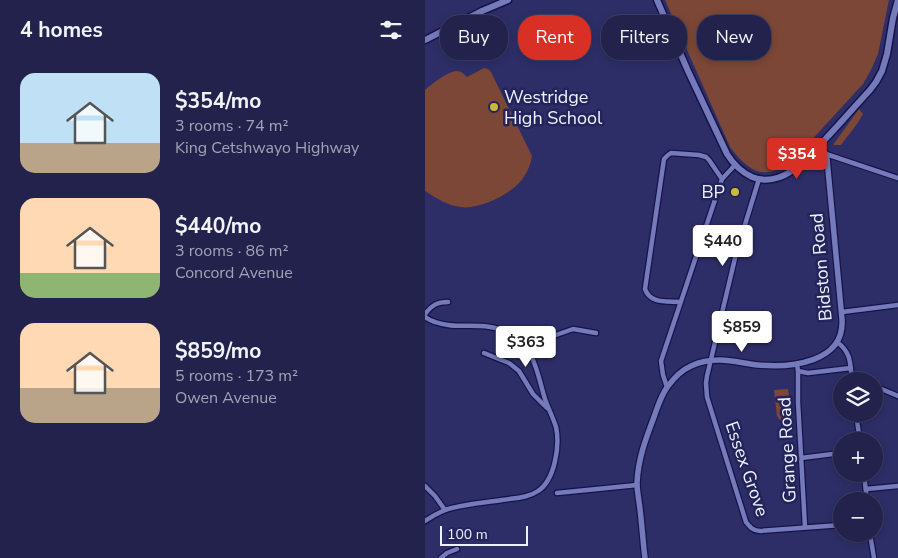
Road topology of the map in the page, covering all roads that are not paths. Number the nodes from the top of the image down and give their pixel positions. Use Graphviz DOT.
graph roads {
  1 [pos="508,0"];
  2 [pos="655,0"];
  3 [pos="898,0"];
  4 [pos="425,40"];
  5 [pos="819,147"];
  6 [pos="825,154"];
  7 [pos="735,165"];
  8 [pos="759,178"];
  9 [pos="898,178"];
  10 [pos="722,180"];
  11 [pos="448,302"];
  12 [pos="680,302"];
  13 [pos="898,305"];
  14 [pos="842,312"];
  15 [pos="425,316"];
  16 [pos="596,333"];
  17 [pos="837,342"];
  18 [pos="484,353"];
  19 [pos="529,353"];
  20 [pos="711,361"];
  21 [pos="797,364"];
  22 [pos="851,368"];
  23 [pos="798,371"];
  24 [pos="851,372"];
  25 [pos="667,387"];
  26 [pos="883,390"];
  27 [pos="898,396"];
  28 [pos="898,402"];
  29 [pos="548,408"];
  30 [pos="833,454"];
  31 [pos="801,458"];
  32 [pos="865,482"];
  33 [pos="637,485"];
  34 [pos="425,486"];
  35 [pos="898,486"];
  36 [pos="866,489"];
  37 [pos="866,492"];
  38 [pos="557,493"];
  39 [pos="445,510"];
  40 [pos="425,521"];
  41 [pos="833,525"];
  42 [pos="805,527"];
  43 [pos="871,542"];
  44 [pos="457,549"];
  45 [pos="441,558"];
  46 [pos="645,558"];
  47 [pos="874,558"];
  1 -- 4 [label="main road"];
  2 -- 7 [label="main road"];
  3 -- 5 [label="main road"];
  5 -- 6 [label="street"];
  5 -- 8 [label="main road"];
  6 -- 9 [label="street"];
  6 -- 14 [label="street, Bidston Road"];
  7 -- 8 [label="main road"];
  7 -- 10 [label="street"];
  8 -- 20 [label="street, Essex Grove"];
  10 -- 12 [label="street"];
  10 -- 12 [label="street"];
  11 -- 15 [label="street"];
  12 -- 25 [label="street"];
  13 -- 14 [label="street"];
  14 -- 17 [label="street, Bidston Road"];
  15 -- 19 [label="street"];
  16 -- 19 [label="street"];
  17 -- 21 [label="street"];
  17 -- 22 [label="street, Bidston Road"];
  18 -- 29 [label="street"];
  19 -- 29 [label="street"];
  20 -- 21 [label="street"];
  20 -- 25 [label="street"];
  20 -- 42 [label="street, Essex Grove"];
  21 -- 23 [label="street, Grange Road"];
  22 -- 23 [label="street"];
  22 -- 24 [label="street, Bidston Road"];
  23 -- 31 [label="street, Grange Road"];
  25 -- 33 [label="street"];
  26 -- 27 [label="street"];
  27 -- 28 [label="street"];
  29 -- 39 [label="street"];
  30 -- 31 [label="street"];
  31 -- 42 [label="street, Grange Road"];
  32 -- 36 [label="street"];
  33 -- 38 [label="street"];
  33 -- 46 [label="street"];
  34 -- 39 [label="street"];
  35 -- 36 [label="street"];
  36 -- 37 [label="street"];
  39 -- 40 [label="street"];
  41 -- 42 [label="street, Essex Grove"];
  43 -- 47 [label="street"];
  44 -- 45 [label="street"];
}
